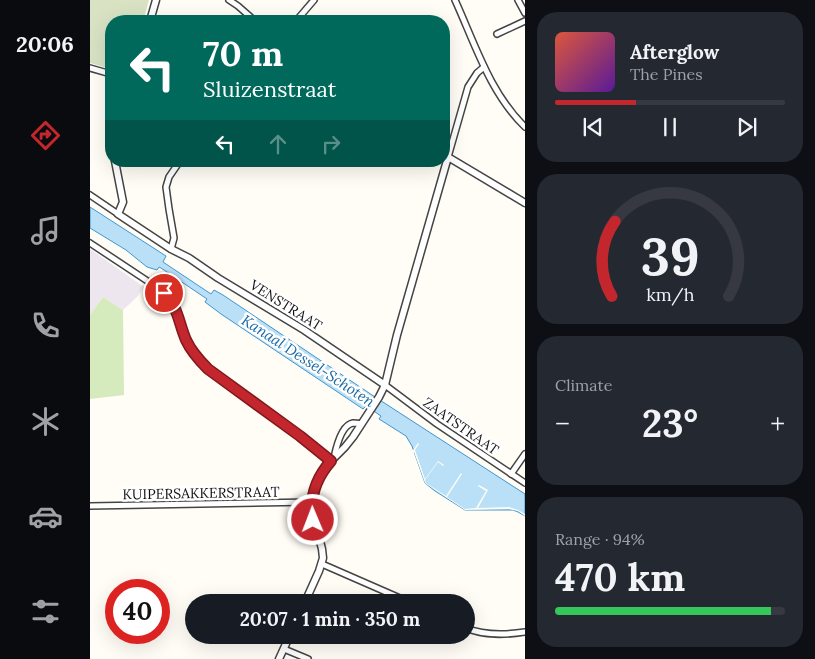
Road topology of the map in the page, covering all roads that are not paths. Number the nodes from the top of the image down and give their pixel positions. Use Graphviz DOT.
graph roads {
  1 [pos="156,0"];
  2 [pos="229,0"];
  3 [pos="314,0"];
  4 [pos="455,0"];
  5 [pos="518,0"];
  6 [pos="525,13"];
  7 [pos="152,15"];
  8 [pos="248,15"];
  9 [pos="301,15"];
  10 [pos="525,21"];
  11 [pos="497,34"];
  12 [pos="484,67"];
  13 [pos="90,68"];
  14 [pos="105,72"];
  15 [pos="525,128"];
  16 [pos="450,143"];
  17 [pos="450,158"];
  18 [pos="116,167"];
  19 [pos="176,167"];
  20 [pos="443,167"];
  21 [pos="90,196"];
  22 [pos="525,203"];
  23 [pos="118,214"];
  24 [pos="90,243"];
  25 [pos="171,249"];
  26 [pos="385,385"];
  27 [pos="362,424"];
  28 [pos="525,454"];
  29 [pos="332,460"];
  30 [pos="511,474"];
  31 [pos="525,483"];
  32 [pos="312,502"];
  33 [pos="90,506"];
  34 [pos="322,564"];
  35 [pos="309,594"];
  36 [pos="391,594"];
  37 [pos="475,631"];
  38 [pos="525,632"];
  39 [pos="286,644"];
  40 [pos="284,649"];
  41 [pos="279,659"];
  42 [pos="308,659"];
  1 -- 7 [label="street"];
  2 -- 8 [label="street"];
  3 -- 9 [label="street"];
  4 -- 12 [label="street"];
  5 -- 6 [label="street"];
  10 -- 11 [label="street"];
  12 -- 15 [label="street"];
  12 -- 16 [label="street"];
  13 -- 14 [label="street"];
  17 -- 22 [label="street"];
  18 -- 23 [label="street"];
  19 -- 25 [label="street"];
  20 -- 26 [label="street"];
  21 -- 23 [label="street"];
  23 -- 25 [label="street, VENSTRAAT"];
  24 -- 29 [label="street"];
  25 -- 26 [label="street, VENSTRAAT"];
  26 -- 27 [label="street"];
  26 -- 30 [label="street, ZAATSTRAAT"];
  27 -- 29 [label="street"];
  27 -- 29 [label="street"];
  28 -- 30 [label="street"];
  29 -- 32 [label="street"];
  30 -- 31 [label="street, ZAATSTRAAT"];
  32 -- 33 [label="street, KUIPERSAKKERSTRAAT"];
  32 -- 34 [label="street"];
  34 -- 35 [label="street"];
  34 -- 36 [label="street"];
  37 -- 38 [label="street"];
  39 -- 40 [label="street"];
  40 -- 41 [label="street"];
  40 -- 42 [label="street"];
}
